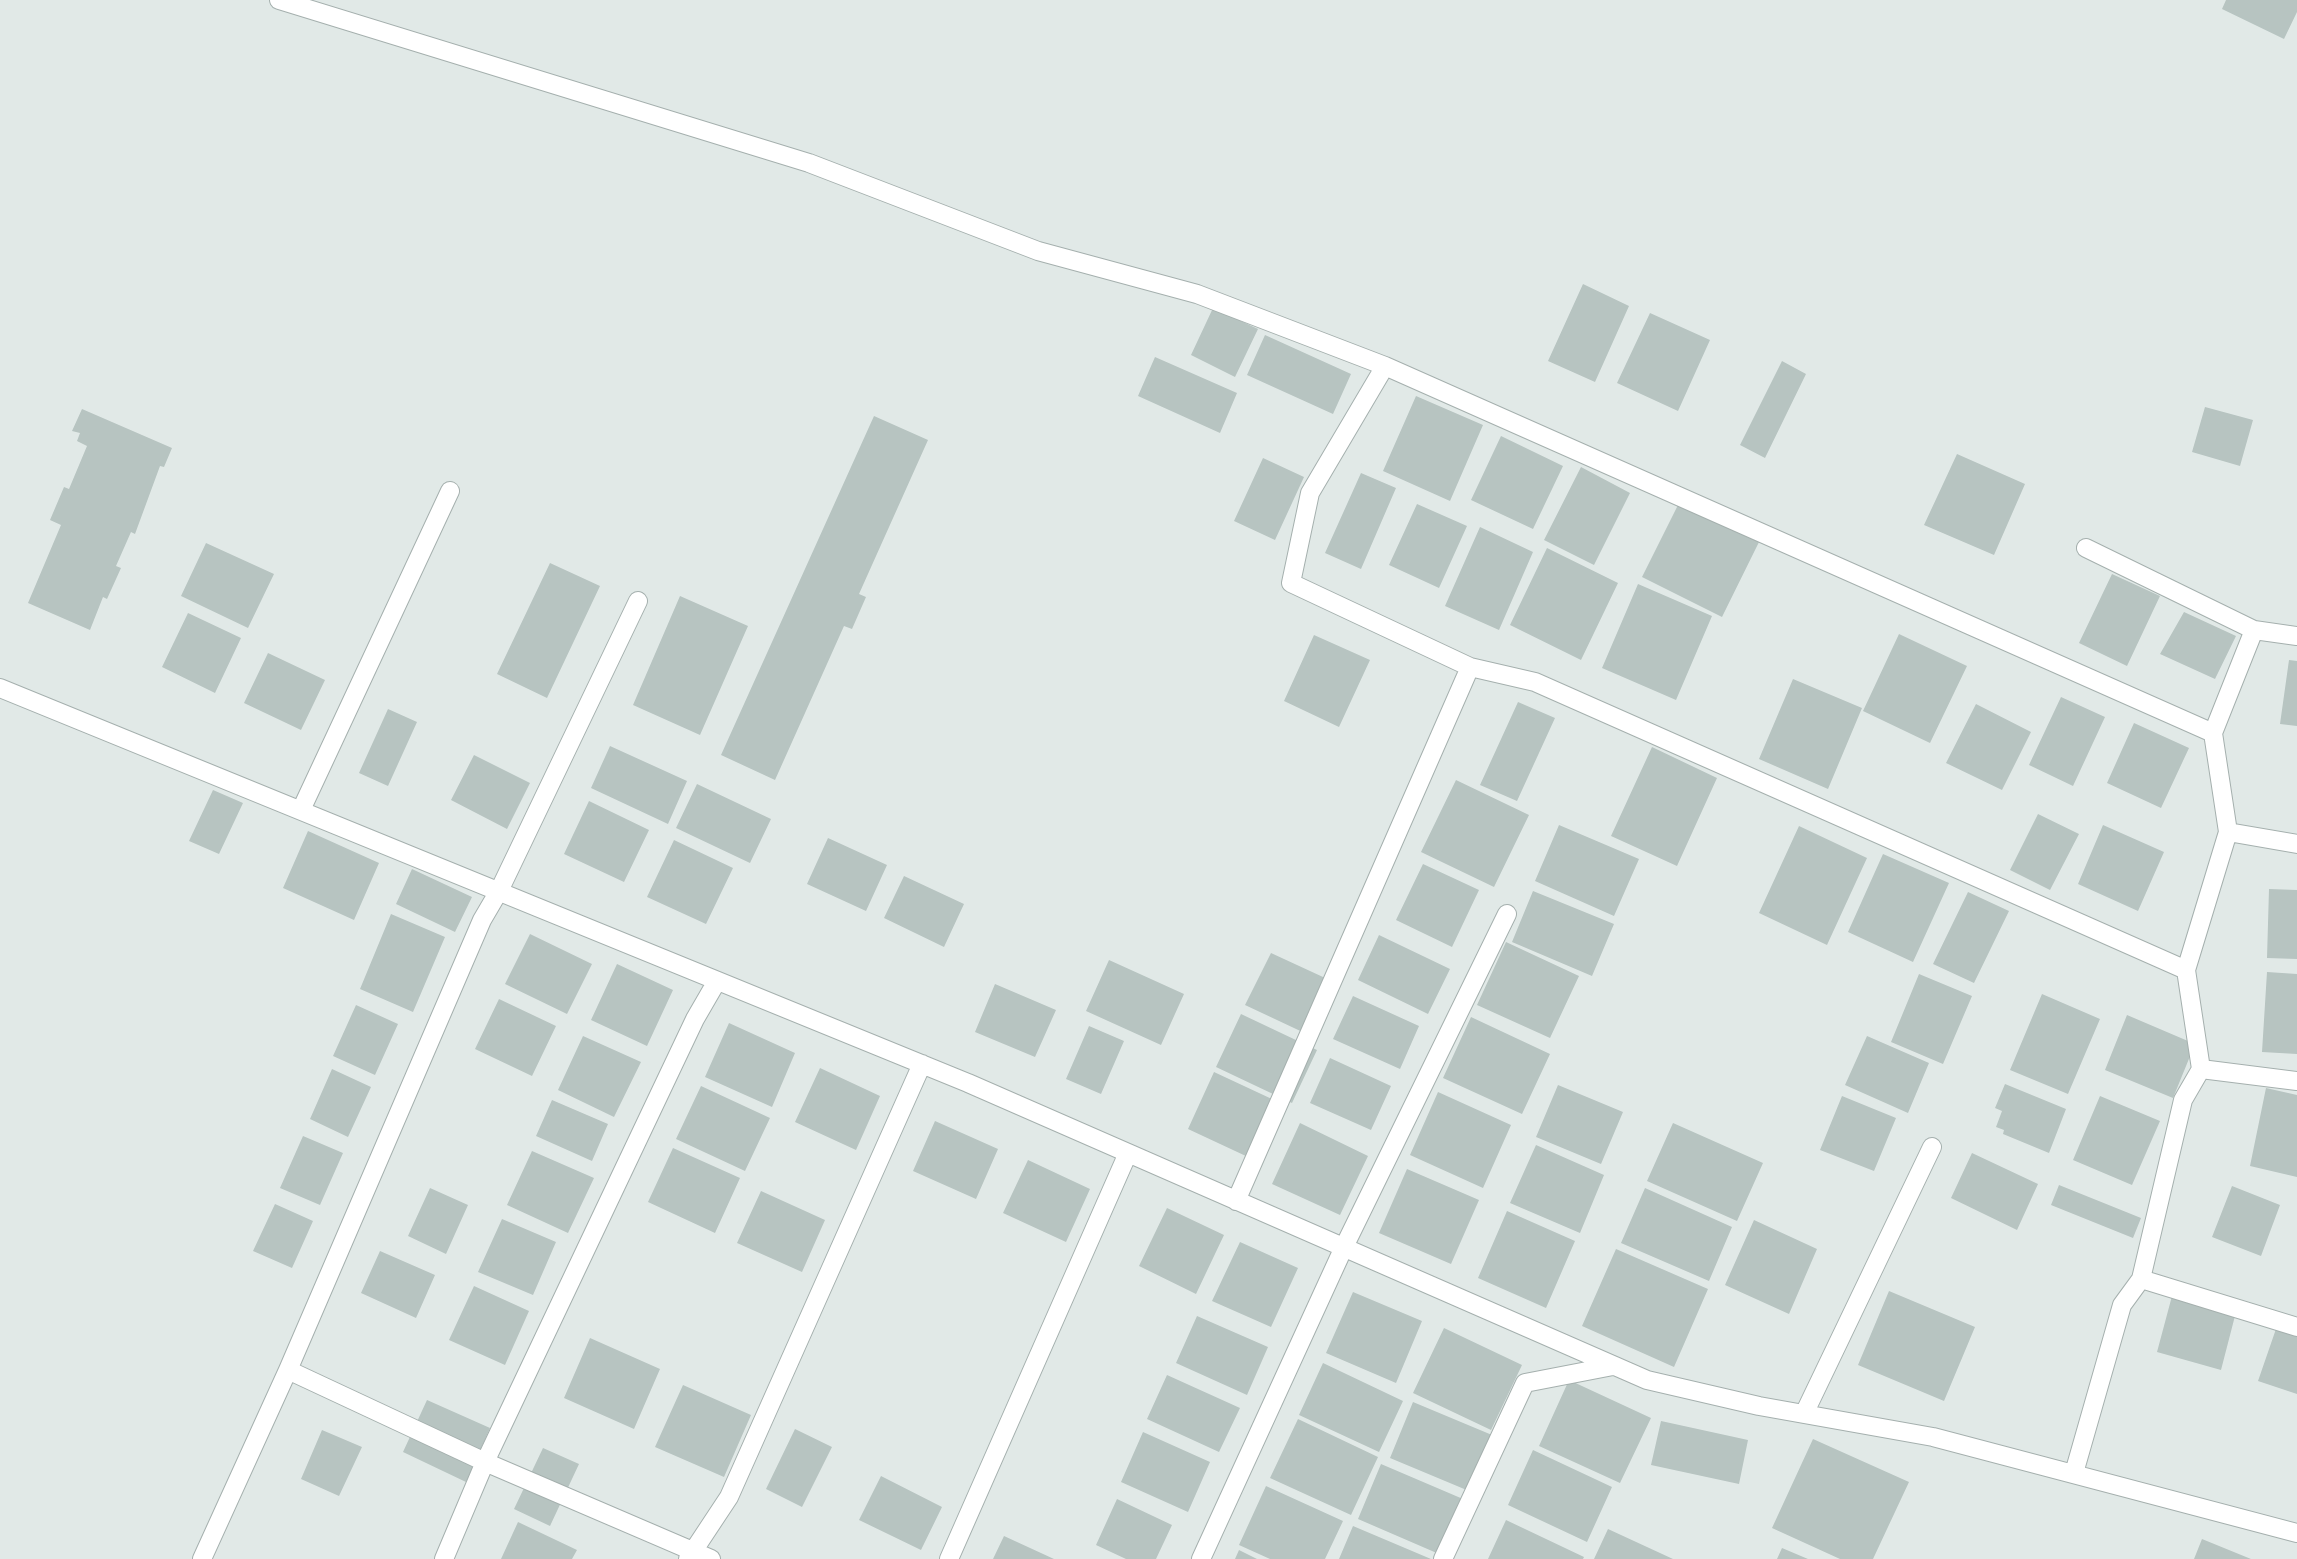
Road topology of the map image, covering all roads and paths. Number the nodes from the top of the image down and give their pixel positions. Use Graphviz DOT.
graph roads {
  1 [pos="279,0"];
  2 [pos="1385,366"];
  3 [pos="450,491"];
  4 [pos="2086,548"];
  5 [pos="638,602"];
  6 [pos="2254,630"];
  7 [pos="2297,636"];
  8 [pos="1470,667"];
  9 [pos="0,688"];
  10 [pos="2213,734"];
  11 [pos="301,810"];
  12 [pos="2228,832"];
  13 [pos="2297,844"];
  14 [pos="499,891"];
  15 [pos="1507,914"];
  16 [pos="2186,970"];
  17 [pos="717,981"];
  18 [pos="922,1064"];
  19 [pos="2201,1069"];
  20 [pos="2297,1081"];
  21 [pos="1932,1147"];
  22 [pos="1128,1153"];
  23 [pos="1236,1201"];
  24 [pos="1344,1247"];
  25 [pos="2141,1280"];
  26 [pos="2297,1327"];
  27 [pos="1613,1366"];
  28 [pos="288,1370"];
  29 [pos="1804,1414"];
  30 [pos="485,1462"];
  31 [pos="2074,1473"];
  32 [pos="2297,1533"];
  33 [pos="690,1555"];
  34 [pos="202,1559"];
  35 [pos="444,1559"];
  36 [pos="711,1559"];
  37 [pos="949,1559"];
  38 [pos="1201,1559"];
  39 [pos="1443,1559"];
  1 -- 2 [label="street"];
  2 -- 8 [label="street"];
  2 -- 10 [label="street"];
  3 -- 11 [label="street"];
  4 -- 6 [label="street"];
  5 -- 14 [label="street"];
  6 -- 7 [label="street"];
  6 -- 10 [label="street"];
  8 -- 16 [label="street"];
  8 -- 23 [label="street"];
  9 -- 11 [label="street"];
  10 -- 12 [label="street"];
  11 -- 14 [label="street"];
  12 -- 13 [label="street"];
  12 -- 16 [label="street"];
  14 -- 17 [label="street"];
  14 -- 28 [label="street"];
  15 -- 24 [label="street"];
  16 -- 19 [label="street"];
  17 -- 18 [label="street"];
  17 -- 30 [label="street"];
  18 -- 22 [label="street"];
  18 -- 33 [label="street"];
  19 -- 20 [label="street"];
  19 -- 25 [label="street"];
  21 -- 29 [label="street"];
  22 -- 23 [label="street"];
  22 -- 37 [label="street"];
  23 -- 24 [label="street"];
  24 -- 27 [label="street"];
  24 -- 38 [label="street"];
  25 -- 26 [label="street"];
  25 -- 31 [label="street"];
  27 -- 29 [label="street"];
  27 -- 39 [label="street"];
  28 -- 30 [label="street"];
  28 -- 34 [label="street"];
  29 -- 31 [label="street"];
  30 -- 33 [label="street"];
  30 -- 35 [label="street"];
  31 -- 32 [label="street"];
  33 -- 36 [label="street"];
}
